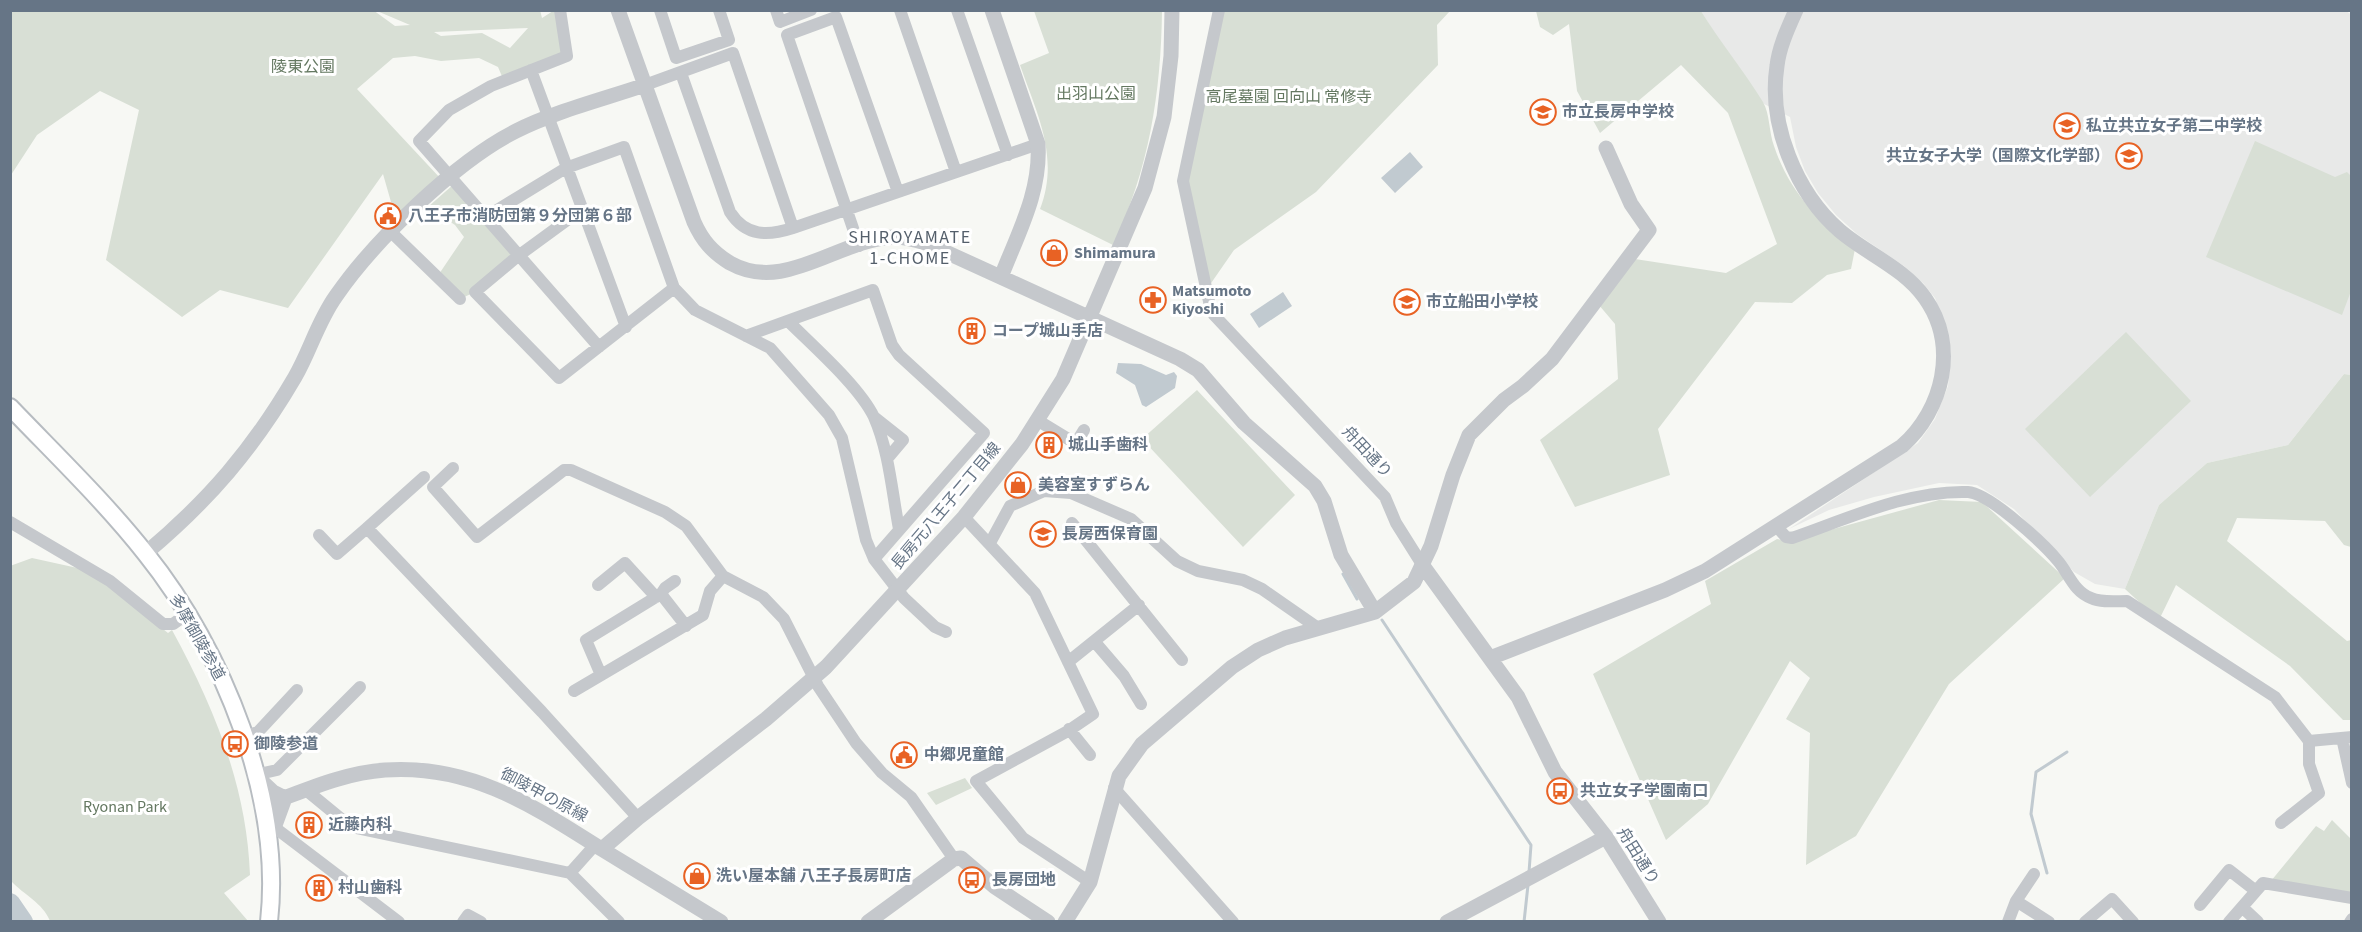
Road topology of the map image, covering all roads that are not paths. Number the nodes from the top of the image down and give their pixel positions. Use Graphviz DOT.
graph roads {
  1 [pos="560,10"];
  2 [pos="618,10"];
  3 [pos="660,10"];
  4 [pos="719,10"];
  5 [pos="776,10"];
  6 [pos="811,10"];
  7 [pos="900,10"];
  8 [pos="957,10"];
  9 [pos="992,10"];
  10 [pos="1172,10"];
  11 [pos="1219,10"];
  12 [pos="1796,10"];
  13 [pos="531,70"];
  14 [pos="681,72"];
  15 [pos="645,85"];
  16 [pos="547,119"];
  17 [pos="1038,144"];
  18 [pos="1606,148"];
  19 [pos="1008,155"];
  20 [pos="566,168"];
  21 [pos="956,172"];
  22 [pos="449,178"];
  23 [pos="898,192"];
  24 [pos="581,210"];
  25 [pos="847,210"];
  26 [pos="484,218"];
  27 [pos="793,228"];
  28 [pos="390,231"];
  29 [pos="859,246"];
  30 [pos="518,256"];
  31 [pos="1001,277"];
  32 [pos="674,288"];
  33 [pos="460,299"];
  34 [pos="1090,318"];
  35 [pos="788,321"];
  36 [pos="626,327"];
  37 [pos="746,336"];
  38 [pos="599,347"];
  39 [pos="10,407"];
  40 [pos="873,417"];
  41 [pos="1037,420"];
  42 [pos="1084,430"];
  43 [pos="887,459"];
  44 [pos="453,468"];
  45 [pos="424,477"];
  46 [pos="964,518"];
  47 [pos="10,522"];
  48 [pos="1072,523"];
  49 [pos="367,528"];
  50 [pos="1777,528"];
  51 [pos="899,529"];
  52 [pos="319,535"];
  53 [pos="990,543"];
  54 [pos="146,553"];
  55 [pos="874,559"];
  56 [pos="1423,566"];
  57 [pos="723,576"];
  58 [pos="675,581"];
  59 [pos="598,585"];
  60 [pos="897,591"];
  61 [pos="659,596"];
  62 [pos="1139,604"];
  63 [pos="1375,612"];
  64 [pos="187,614"];
  65 [pos="686,626"];
  66 [pos="1318,628"];
  67 [pos="946,632"];
  68 [pos="1094,642"];
  69 [pos="1490,658"];
  70 [pos="1182,660"];
  71 [pos="1068,662"];
  72 [pos="601,675"];
  73 [pos="814,677"];
  74 [pos="360,687"];
  75 [pos="297,690"];
  76 [pos="574,692"];
  77 [pos="1141,704"];
  78 [pos="1070,729"];
  79 [pos="243,737"];
  80 [pos="2347,738"];
  81 [pos="2309,741"];
  82 [pos="1090,754"];
  83 [pos="255,775"];
  84 [pos="2352,783"];
  85 [pos="1114,788"];
  86 [pos="306,790"];
  87 [pos="285,798"];
  88 [pos="262,806"];
  89 [pos="638,818"];
  90 [pos="2282,823"];
  91 [pos="270,829"];
  92 [pos="287,837"];
  93 [pos="1606,837"];
  94 [pos="598,847"];
  95 [pos="269,855"];
  96 [pos="954,859"];
  97 [pos="570,873"];
  98 [pos="2034,874"];
  99 [pos="1090,882"];
  100 [pos="2256,891"];
  101 [pos="2352,898"];
  102 [pos="2016,901"];
  103 [pos="2200,905"];
  104 [pos="2242,907"];
  105 [pos="269,921"];
  106 [pos="399,921"];
  107 [pos="463,921"];
  108 [pos="481,921"];
  109 [pos="619,921"];
  110 [pos="721,921"];
  111 [pos="868,921"];
  112 [pos="1048,921"];
  113 [pos="1065,921"];
  114 [pos="1233,921"];
  115 [pos="1447,921"];
  116 [pos="1659,921"];
  117 [pos="2008,921"];
  118 [pos="2049,921"];
  119 [pos="2085,921"];
  120 [pos="2133,921"];
  121 [pos="2229,921"];
  122 [pos="2258,921"];
  1 -- 13 [label="street"];
  2 -- 15 [label="street"];
  3 -- 4 [label="street"];
  5 -- 6 [label="street"];
  7 -- 21 [label="street"];
  8 -- 19 [label="street"];
  9 -- 17 [label="street"];
  10 -- 34 [label="street, 長房元八王子二丁目線"];
  11 -- 56 [label="street, 舟田通り"];
  12 -- 50 [label="street"];
  13 -- 16 [label="street"];
  13 -- 22 [label="street"];
  14 -- 15 [label="street"];
  14 -- 27 [label="street"];
  14 -- 27 [label="street"];
  15 -- 16 [label="street"];
  15 -- 29 [label="street"];
  16 -- 20 [label="street"];
  16 -- 22 [label="street"];
  17 -- 19 [label="street"];
  17 -- 31 [label="street"];
  18 -- 56 [label="street"];
  19 -- 21 [label="street"];
  20 -- 24 [label="street"];
  20 -- 26 [label="street"];
  20 -- 32 [label="street"];
  21 -- 23 [label="street"];
  22 -- 26 [label="street"];
  22 -- 28 [label="street"];
  23 -- 25 [label="street"];
  23 -- 25 [label="street"];
  24 -- 30 [label="street"];
  24 -- 36 [label="street"];
  25 -- 27 [label="street"];
  25 -- 29 [label="street"];
  26 -- 30 [label="street"];
  28 -- 33 [label="street"];
  28 -- 54 [label="street"];
  29 -- 31 [label="street"];
  30 -- 38 [label="street"];
  30 -- 38 [label="street"];
  31 -- 34 [label="street"];
  32 -- 36 [label="street"];
  32 -- 37 [label="street"];
  34 -- 41 [label="street, 長房元八王子二丁目線"];
  34 -- 63 [label="street"];
  35 -- 37 [label="street"];
  35 -- 40 [label="street"];
  35 -- 51 [label="street"];
  36 -- 38 [label="street"];
  37 -- 55 [label="street"];
  39 -- 54 [label="main road, 多摩御陵参道"];
  40 -- 43 [label="street"];
  40 -- 43 [label="street"];
  41 -- 42 [label="street"];
  41 -- 46 [label="street, 長房元八王子二丁目線"];
  43 -- 51 [label="street"];
  44 -- 57 [label="street"];
  45 -- 49 [label="street"];
  46 -- 53 [label="street"];
  46 -- 60 [label="street, 長房元八王子二丁目線"];
  47 -- 64 [label="street"];
  48 -- 62 [label="street"];
  49 -- 52 [label="street"];
  49 -- 89 [label="street"];
  50 -- 69 [label="street"];
  50 -- 81 [label="street"];
  51 -- 55 [label="street"];
  53 -- 66 [label="street"];
  53 -- 71 [label="street"];
  54 -- 64 [label="main road, 多摩御陵参道"];
  55 -- 60 [label="street"];
  56 -- 63 [label="street"];
  56 -- 69 [label="street, 舟田通り"];
  57 -- 65 [label="street"];
  57 -- 73 [label="street"];
  58 -- 61 [label="street"];
  59 -- 61 [label="street"];
  60 -- 67 [label="street"];
  60 -- 73 [label="street, 長房元八王子二丁目線"];
  61 -- 65 [label="street"];
  61 -- 72 [label="street"];
  62 -- 68 [label="street"];
  62 -- 70 [label="street"];
  63 -- 66 [label="street"];
  64 -- 79 [label="main road, 多摩御陵参道"];
  65 -- 72 [label="street"];
  66 -- 85 [label="street"];
  68 -- 71 [label="street"];
  68 -- 77 [label="street"];
  69 -- 93 [label="street, 舟田通り"];
  71 -- 78 [label="street"];
  72 -- 76 [label="street"];
  73 -- 89 [label="street, 長房元八王子二丁目線"];
  73 -- 96 [label="street"];
  74 -- 83 [label="street"];
  75 -- 79 [label="street"];
  78 -- 82 [label="street"];
  78 -- 99 [label="street"];
  79 -- 83 [label="main road, 多摩御陵参道"];
  80 -- 81 [label="street"];
  80 -- 84 [label="street"];
  81 -- 90 [label="street"];
  83 -- 87 [label="street"];
  83 -- 88 [label="main road, 多摩御陵参道"];
  85 -- 99 [label="street"];
  85 -- 114 [label="street"];
  86 -- 87 [label="street, 御陵甲の原線"];
  86 -- 94 [label="street, 御陵甲の原線"];
  86 -- 97 [label="street"];
  87 -- 88 [label="street, 御陵甲の原線"];
  87 -- 91 [label="street"];
  88 -- 91 [label="main road, 多摩御陵参道"];
  89 -- 94 [label="street, 長房元八王子二丁目線"];
  91 -- 92 [label="street"];
  91 -- 95 [label="main road, 多摩御陵参道"];
  92 -- 95 [label="street"];
  92 -- 106 [label="street"];
  93 -- 115 [label="street"];
  93 -- 116 [label="street, 舟田通り"];
  94 -- 97 [label="street"];
  94 -- 110 [label="street, 御陵甲の原線"];
  95 -- 105 [label="main road, 多摩御陵参道"];
  96 -- 111 [label="street"];
  96 -- 112 [label="street"];
  97 -- 109 [label="street"];
  98 -- 102 [label="street"];
  99 -- 113 [label="street"];
  100 -- 101 [label="street"];
  100 -- 103 [label="street"];
  100 -- 104 [label="street"];
  102 -- 117 [label="street"];
  102 -- 118 [label="street"];
  104 -- 121 [label="street"];
  104 -- 122 [label="street"];
  107 -- 108 [label="street"];
  119 -- 120 [label="street"];
}
